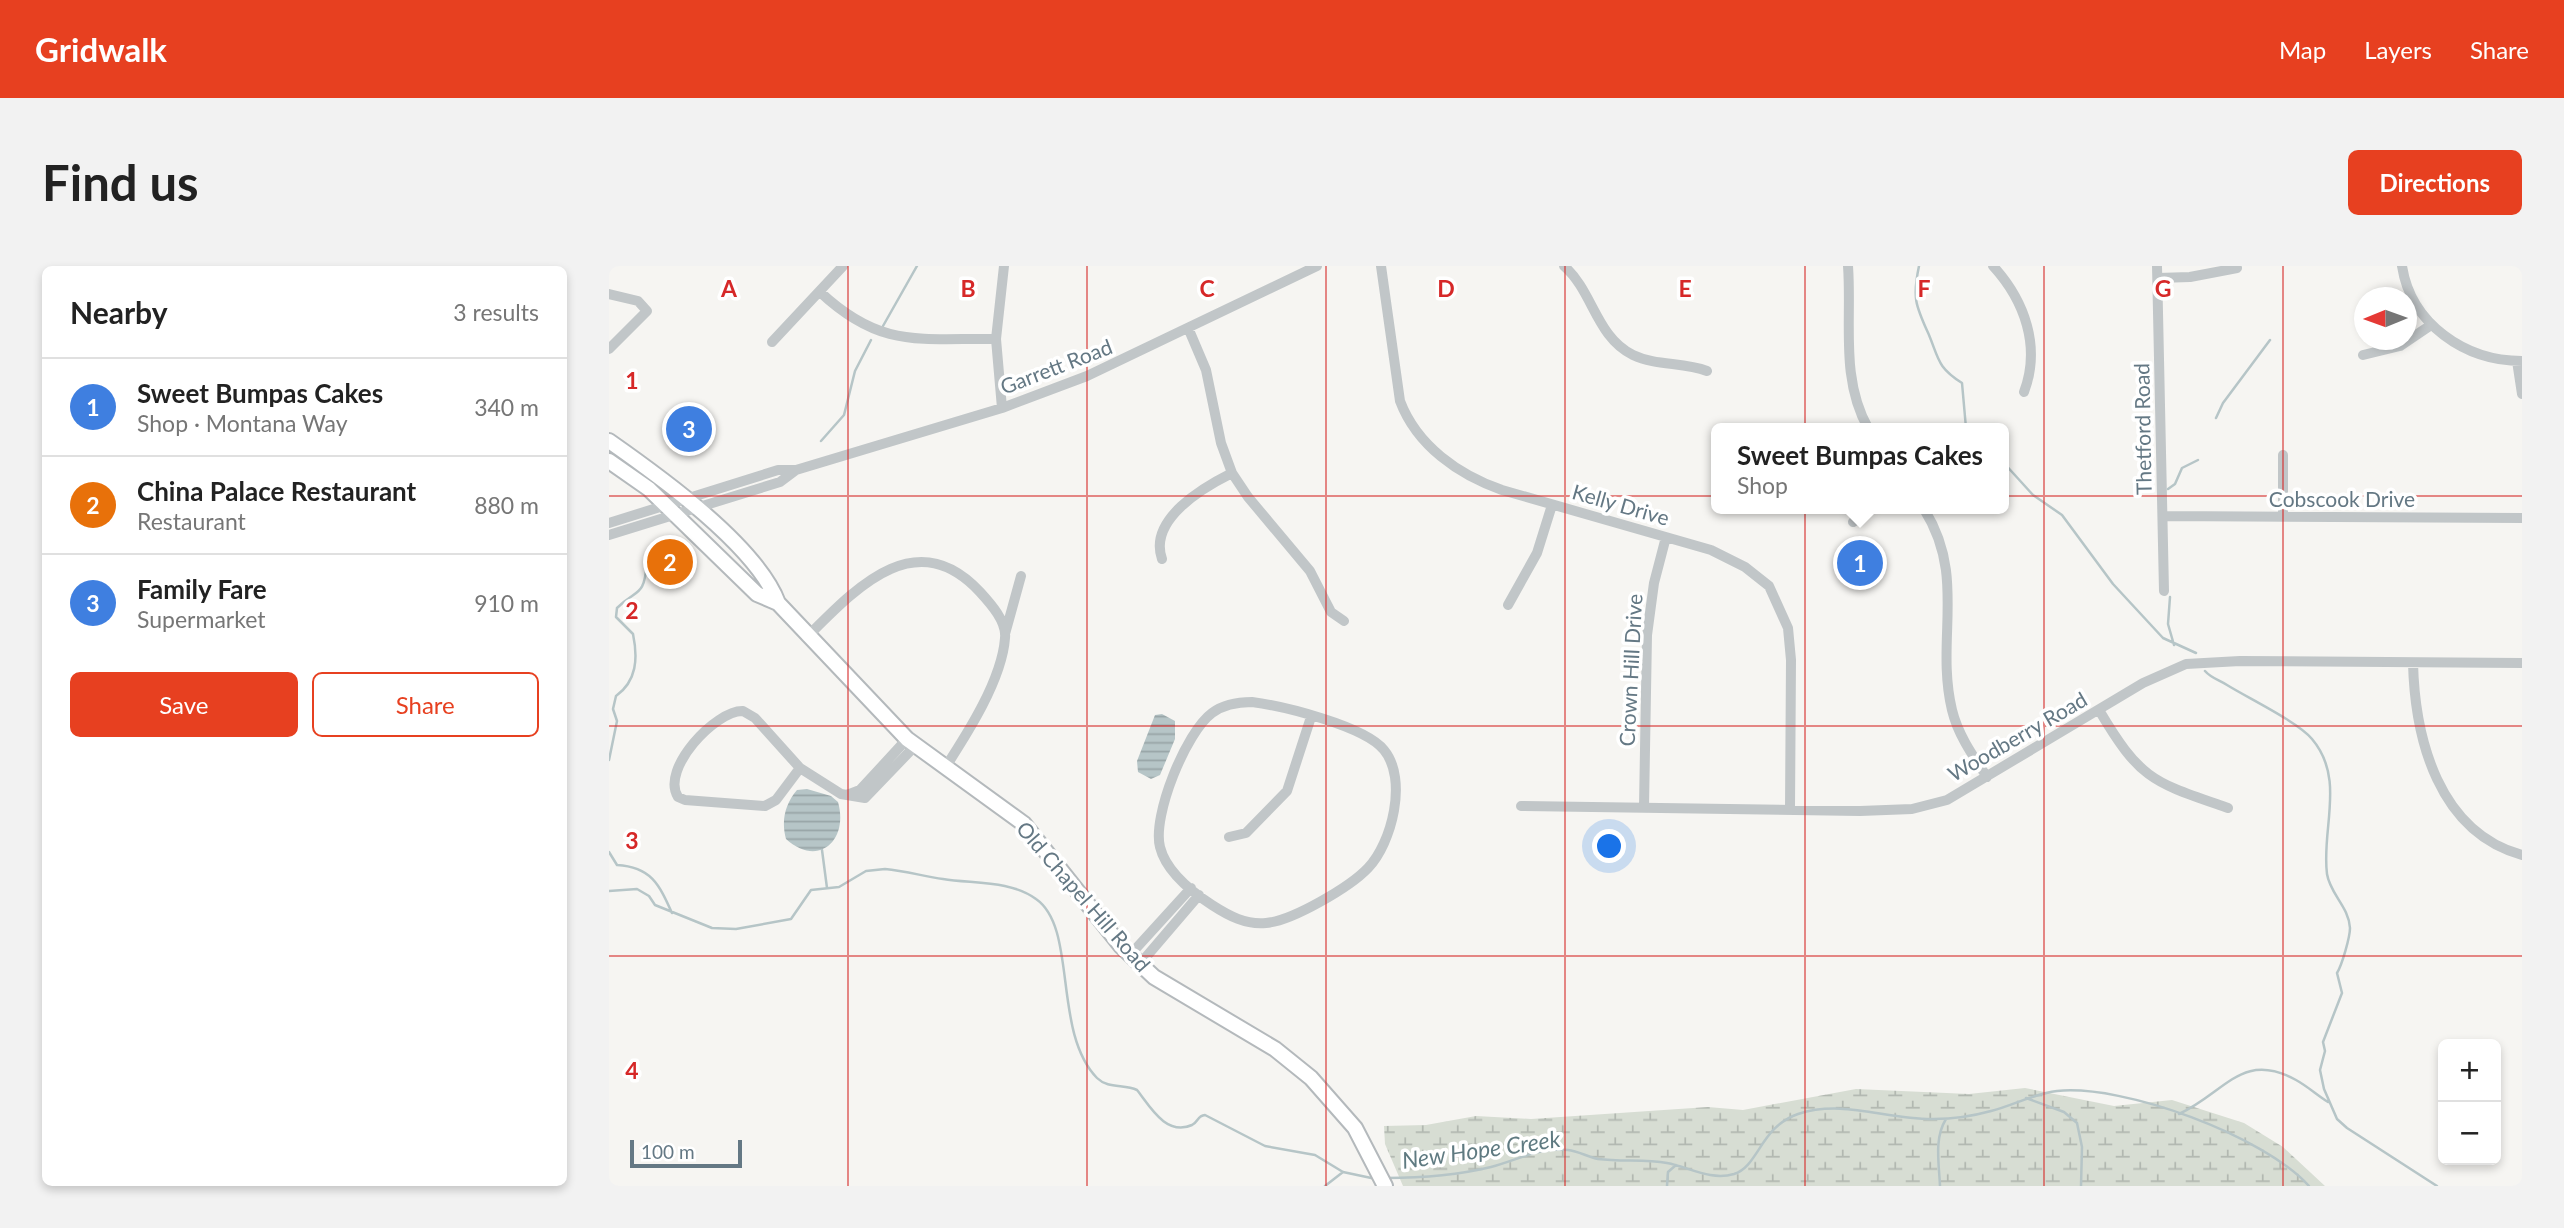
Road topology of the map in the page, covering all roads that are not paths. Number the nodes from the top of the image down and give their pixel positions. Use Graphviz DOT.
graph roads {
  1 [pos="843,266"];
  2 [pos="1004,266"];
  3 [pos="1317,266"];
  4 [pos="1381,266"];
  5 [pos="1564,266"];
  6 [pos="1848,266"];
  7 [pos="1993,266"];
  8 [pos="2157,266"];
  9 [pos="2402,266"];
  10 [pos="2237,268"];
  11 [pos="2158,278"];
  12 [pos="820,292"];
  13 [pos="609,294"];
  14 [pos="2431,325"];
  15 [pos="1189,330"];
  16 [pos="609,332"];
  17 [pos="621,339"];
  18 [pos="996,339"];
  19 [pos="772,342"];
  20 [pos="609,349"];
  21 [pos="2363,355"];
  22 [pos="2520,361"];
  23 [pos="1707,371"];
  24 [pos="2024,392"];
  25 [pos="2522,394"];
  26 [pos="1002,408"];
  27 [pos="1866,423"];
  28 [pos="609,441"];
  29 [pos="2283,455"];
  30 [pos="609,461"];
  31 [pos="1232,472"];
  32 [pos="692,503"];
  33 [pos="1552,505"];
  34 [pos="671,509"];
  35 [pos="1864,514"];
  36 [pos="1926,514"];
  37 [pos="2163,516"];
  38 [pos="2283,516"];
  39 [pos="2522,518"];
  40 [pos="1853,522"];
  41 [pos="609,523"];
  42 [pos="609,535"];
  43 [pos="1666,537"];
  44 [pos="1162,559"];
  45 [pos="1021,576"];
  46 [pos="2164,591"];
  47 [pos="778,603"];
  48 [pos="1508,605"];
  49 [pos="1344,621"];
  50 [pos="1005,634"];
  51 [pos="807,637"];
  52 [pos="2413,663"];
  53 [pos="2522,663"];
  54 [pos="2099,710"];
  55 [pos="1311,717"];
  56 [pos="911,743"];
  57 [pos="800,768"];
  58 [pos="945,768"];
  59 [pos="1987,777"];
  60 [pos="1521,806"];
  61 [pos="1644,807"];
  62 [pos="2228,808"];
  63 [pos="1790,809"];
  64 [pos="1229,838"];
  65 [pos="2522,856"];
  66 [pos="1195,892"];
  67 [pos="1160,922"];
  68 [pos="1170,930"];
  69 [pos="1135,960"];
  70 [pos="1385,1186"];
  1 -- 12 [label="street"];
  2 -- 18 [label="street"];
  3 -- 15 [label="street, Garrett Road"];
  4 -- 33 [label="street, Kelly Drive"];
  5 -- 23 [label="street"];
  6 -- 27 [label="street"];
  7 -- 24 [label="street"];
  8 -- 11 [label="street, Thetford Road"];
  9 -- 14 [label="street"];
  10 -- 11 [label="street"];
  11 -- 37 [label="street, Thetford Road"];
  12 -- 18 [label="street"];
  12 -- 19 [label="street"];
  13 -- 17 [label="street"];
  14 -- 21 [label="street"];
  14 -- 22 [label="street"];
  15 -- 26 [label="street, Garrett Road"];
  15 -- 31 [label="street"];
  16 -- 17 [label="street"];
  17 -- 20 [label="street"];
  18 -- 26 [label="street"];
  22 -- 25 [label="street"];
  26 -- 32 [label="street, Garrett Road"];
  28 -- 32 [label="main road, Old Chapel Hill Road"];
  29 -- 38 [label="street"];
  30 -- 34 [label="main road, Old Chapel Hill Road"];
  31 -- 44 [label="street"];
  31 -- 49 [label="street"];
  32 -- 34 [label="street, Garrett Road"];
  32 -- 47 [label="main road, Old Chapel Hill Road"];
  33 -- 43 [label="street, Kelly Drive"];
  33 -- 48 [label="street"];
  34 -- 41 [label="street, Garrett Road"];
  34 -- 42 [label="street, Garrett Road"];
  34 -- 47 [label="main road, Old Chapel Hill Road"];
  35 -- 40 [label="street"];
  36 -- 59 [label="street"];
  37 -- 38 [label="street, Cobscook Drive"];
  37 -- 46 [label="street, Thetford Road"];
  38 -- 39 [label="street, Cobscook Drive"];
  43 -- 61 [label="street, Crown Hill Drive"];
  43 -- 63 [label="street, Kelly Drive"];
  45 -- 50 [label="street"];
  47 -- 51 [label="main road, Old Chapel Hill Road"];
  50 -- 51 [label="street"];
  50 -- 58 [label="street"];
  51 -- 56 [label="main road, Old Chapel Hill Road"];
  52 -- 53 [label="street, Woodberry Road"];
  52 -- 54 [label="street, Woodberry Road"];
  52 -- 65 [label="street"];
  54 -- 59 [label="street, Woodberry Road"];
  54 -- 62 [label="street"];
  55 -- 64 [label="street"];
  55 -- 66 [label="street"];
  55 -- 66 [label="street"];
  56 -- 57 [label="street"];
  56 -- 58 [label="main road, Old Chapel Hill Road"];
  57 -- 57 [label="street"];
  58 -- 69 [label="main road, Old Chapel Hill Road"];
  59 -- 63 [label="street, Woodberry Road"];
  60 -- 61 [label="street, Woodberry Road"];
  61 -- 63 [label="street, Woodberry Road"];
  66 -- 67 [label="street"];
  66 -- 68 [label="street"];
  67 -- 68 [label="street"];
  67 -- 69 [label="street"];
  68 -- 69 [label="street"];
  69 -- 70 [label="main road, Old Chapel Hill Road"];
}
